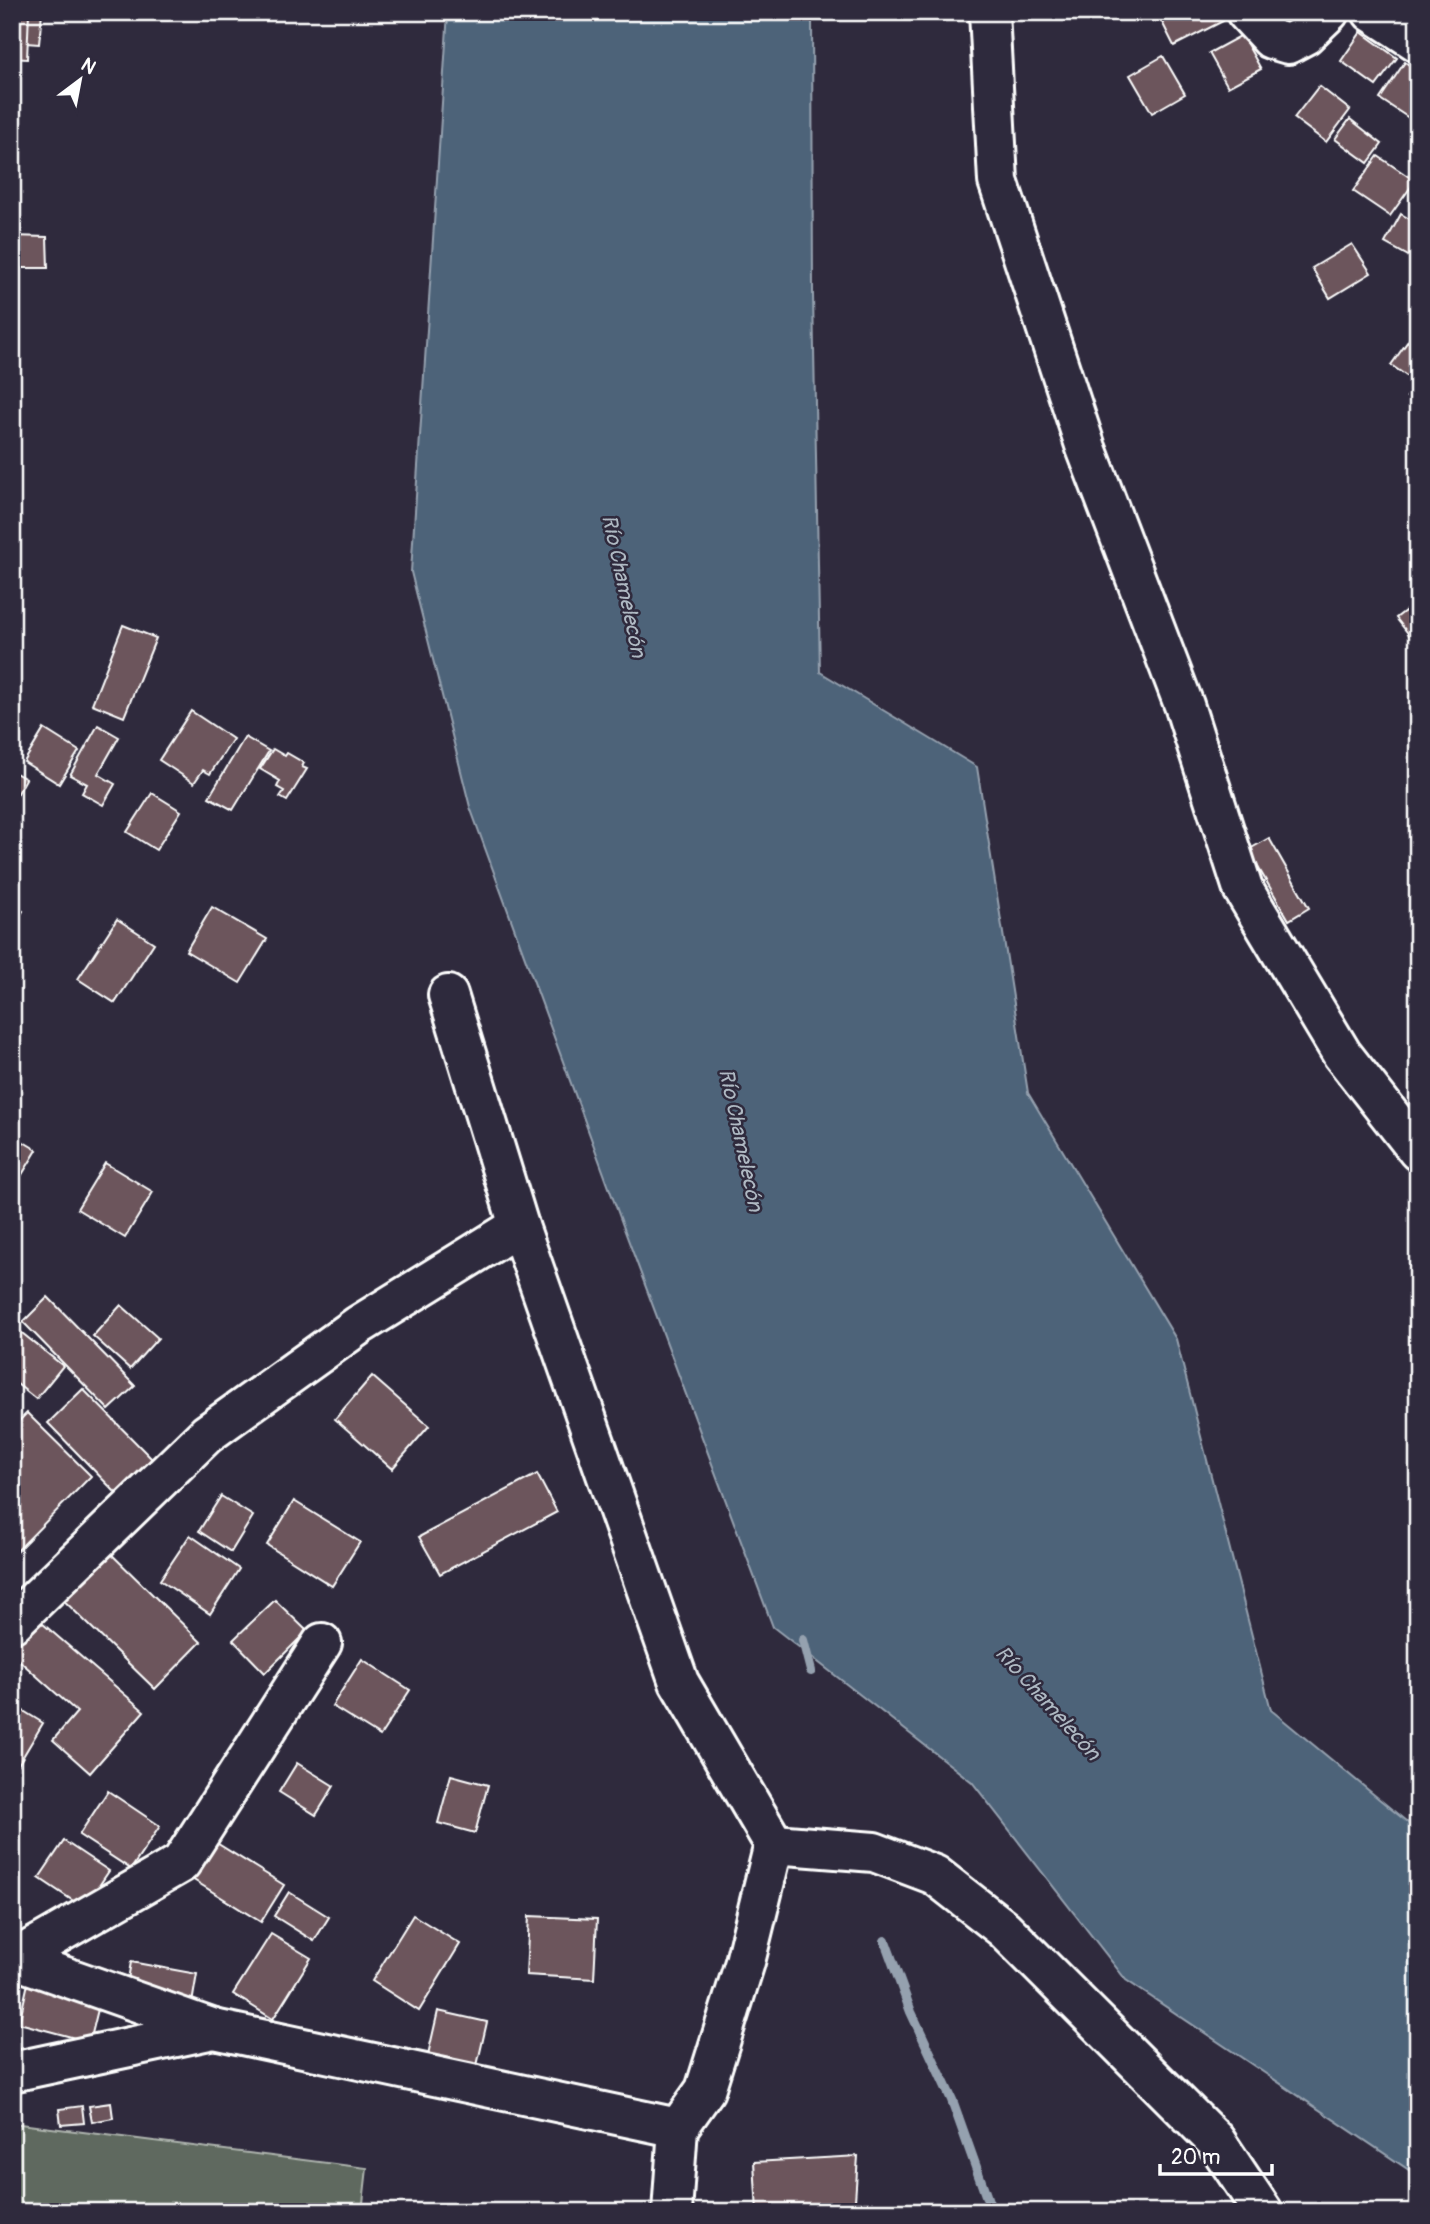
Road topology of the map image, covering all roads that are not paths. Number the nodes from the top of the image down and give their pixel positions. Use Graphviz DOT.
graph roads {
  1 [pos="989,12"];
  2 [pos="1246,12"];
  3 [pos="1329,12"];
  4 [pos="1372,12"];
  5 [pos="1418,42"];
  6 [pos="448,995"];
  7 [pos="1418,1151"];
  8 [pos="519,1226"];
  9 [pos="12,1623"];
  10 [pos="322,1643"];
  11 [pos="774,1844"];
  12 [pos="13,1959"];
  13 [pos="214,2029"];
  14 [pos="12,2072"];
  15 [pos="678,2128"];
  16 [pos="672,2212"];
  17 [pos="1263,2212"];
  1 -- 7 [label="street"];
  2 -- 3 [label="street"];
  4 -- 5 [label="street"];
  6 -- 8 [label="street"];
  8 -- 9 [label="street"];
  8 -- 11 [label="street"];
  10 -- 12 [label="street"];
  11 -- 15 [label="street"];
  11 -- 17 [label="street"];
  12 -- 13 [label="street"];
  13 -- 14 [label="street"];
  13 -- 15 [label="street"];
  15 -- 16 [label="street"];
}
